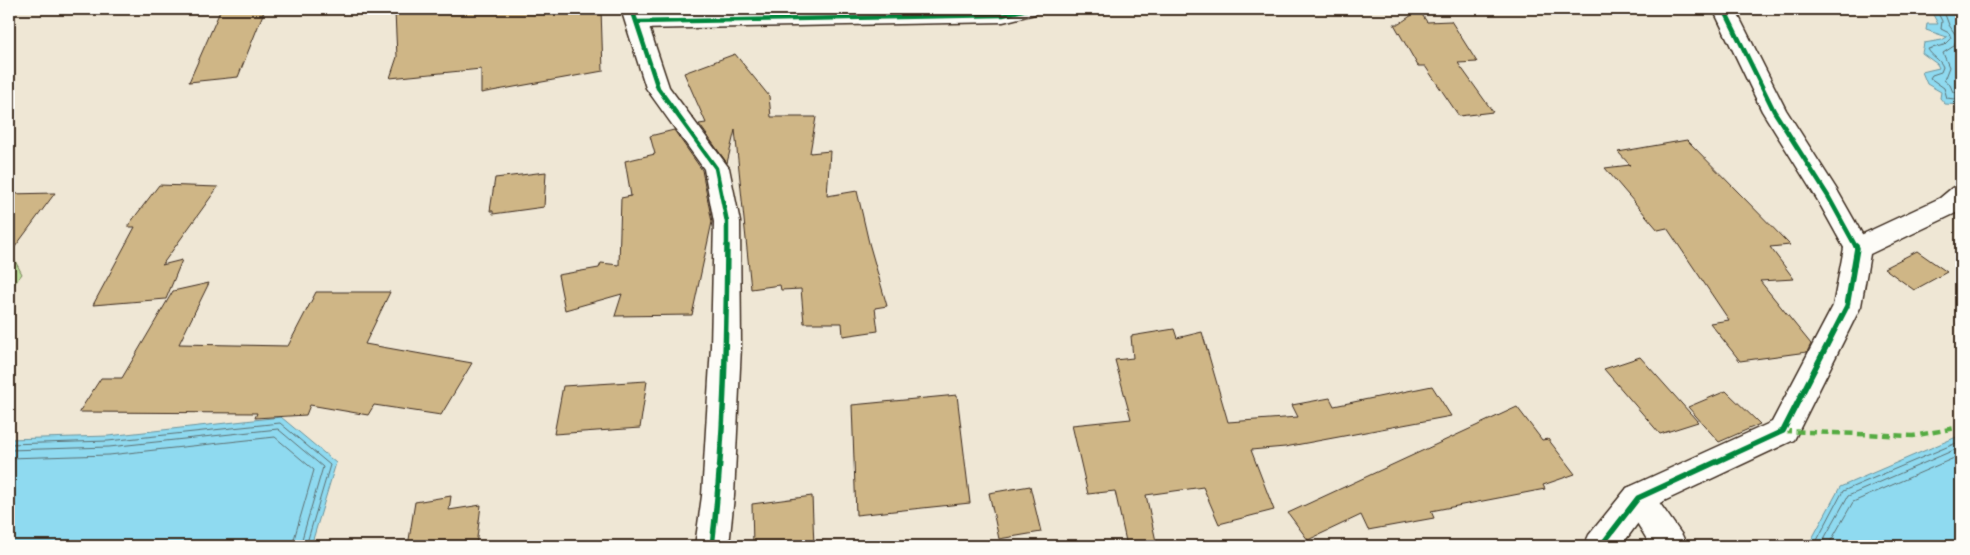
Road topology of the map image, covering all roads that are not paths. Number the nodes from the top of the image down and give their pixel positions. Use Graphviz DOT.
graph roads {
  1 [pos="1027,9"];
  2 [pos="1724,9"];
  3 [pos="634,15"];
  4 [pos="1961,194"];
  5 [pos="1857,248"];
  6 [pos="1638,498"];
  7 [pos="712,546"];
  8 [pos="1601,546"];
  9 [pos="1670,546"];
  1 -- 3 [label="street"];
  2 -- 5 [label="street"];
  3 -- 7 [label="street"];
  4 -- 5 [label="street"];
  5 -- 6 [label="street"];
  6 -- 8 [label="street"];
  6 -- 9 [label="street"];
}
